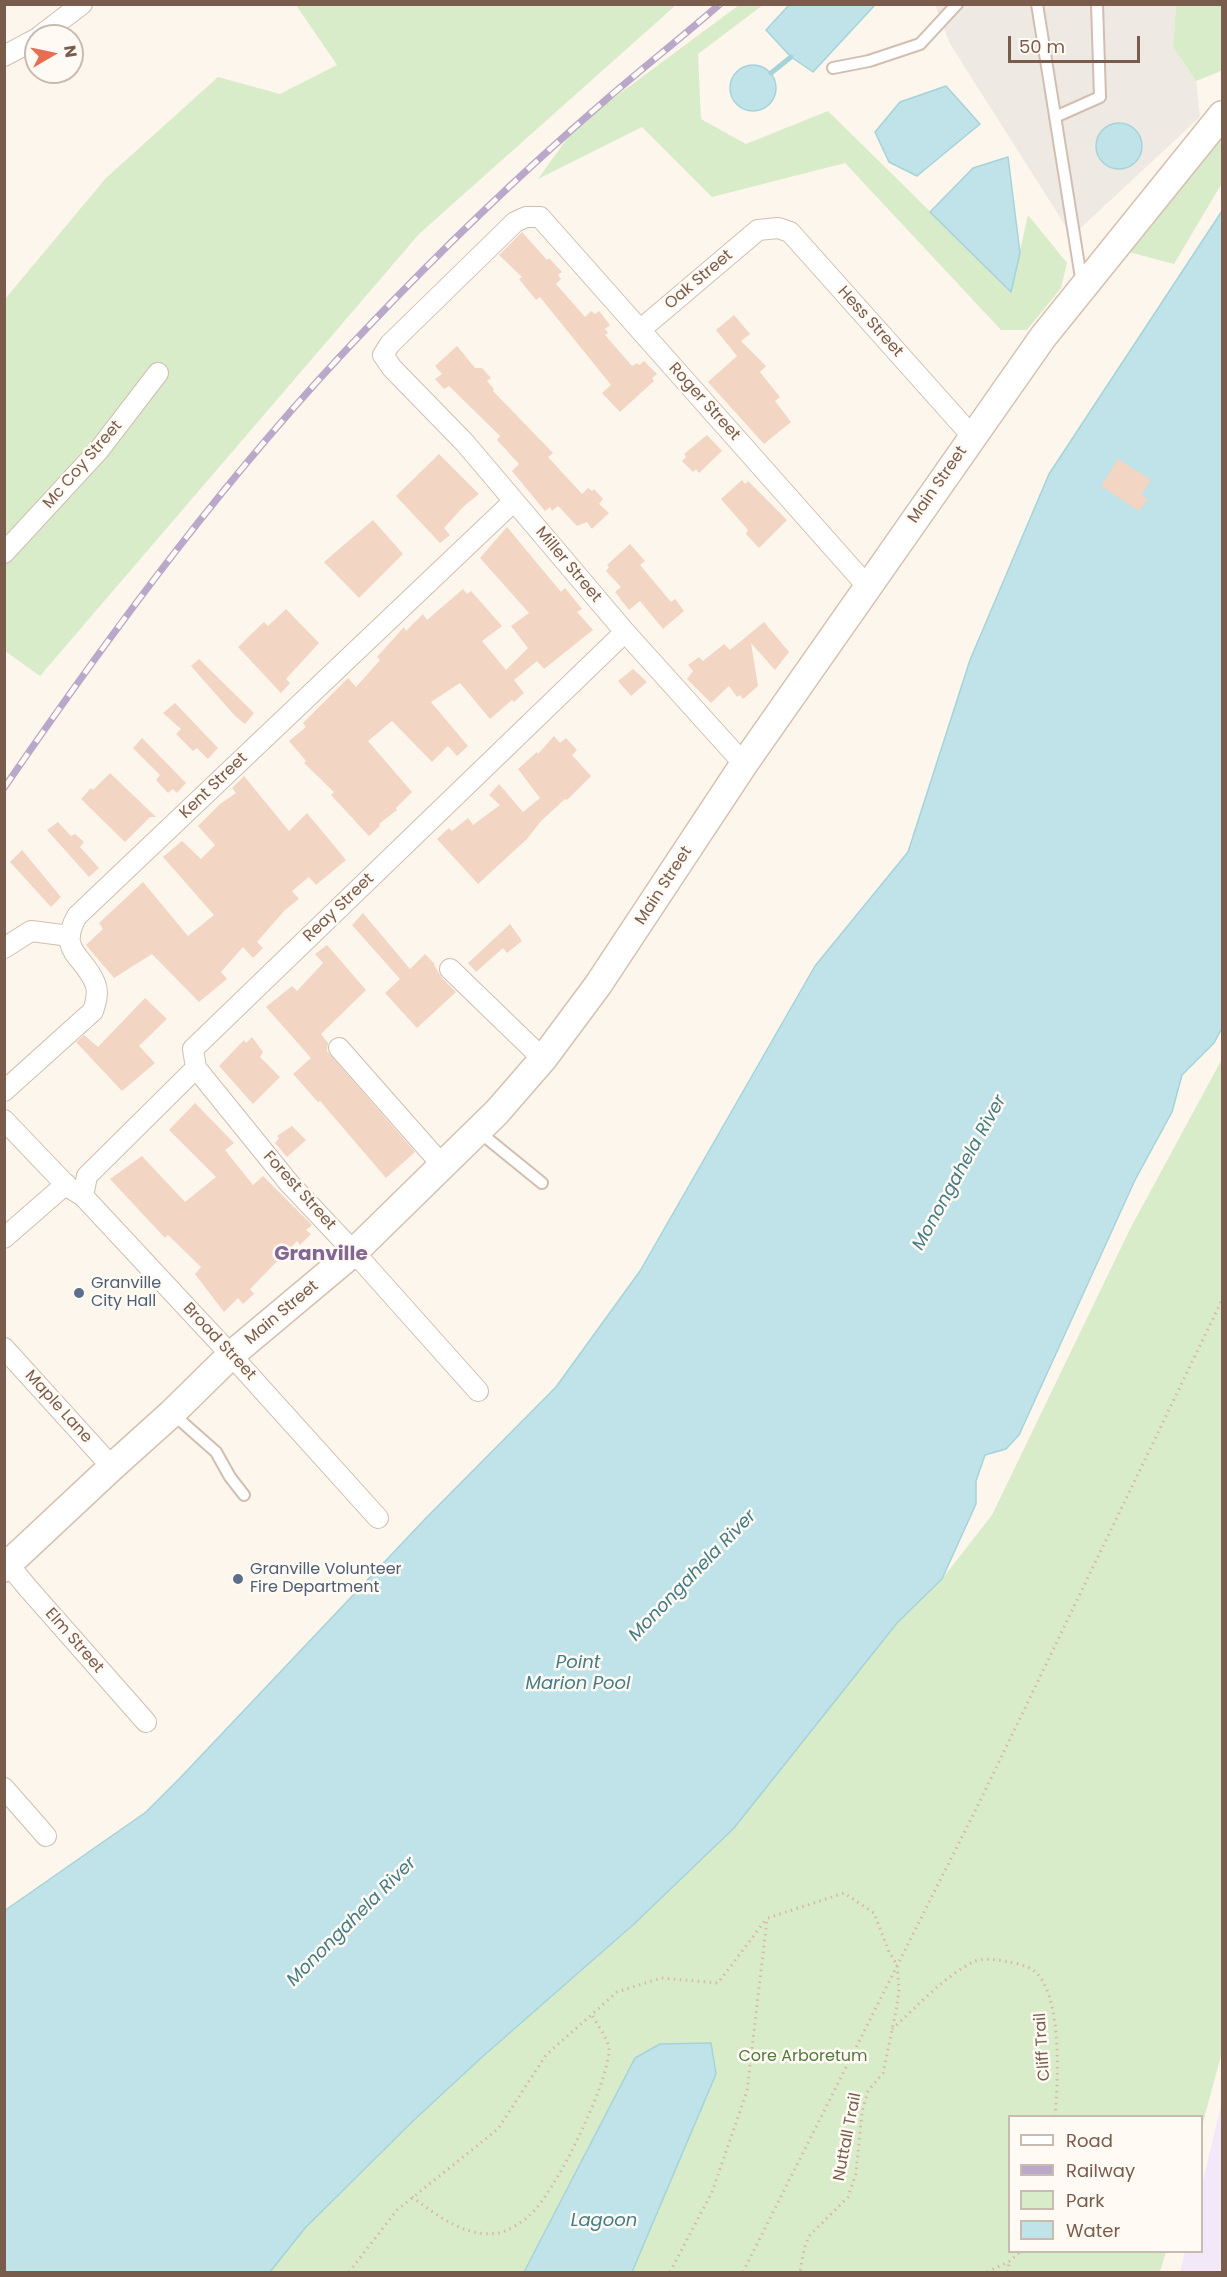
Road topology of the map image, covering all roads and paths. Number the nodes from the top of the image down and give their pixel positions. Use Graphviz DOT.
graph roads {
  1 [pos="82,4"];
  2 [pos="957,4"];
  3 [pos="1037,4"];
  4 [pos="1096,4"];
  5 [pos="56,24"];
  6 [pos="24,45"];
  7 [pos="4,56"];
  8 [pos="833,68"];
  9 [pos="1222,115"];
  10 [pos="1055,117"];
  11 [pos="758,230"];
  12 [pos="1083,287"];
  13 [pos="640,330"];
  14 [pos="392,368"];
  15 [pos="158,373"];
  16 [pos="972,436"];
  17 [pos="514,501"];
  18 [pos="4,553"];
  19 [pos="868,587"];
  20 [pos="624,632"];
  21 [pos="744,764"];
  22 [pos="70,936"];
  23 [pos="4,948"];
  24 [pos="450,969"];
  25 [pos="339,1048"];
  26 [pos="543,1059"];
  27 [pos="196,1068"];
  28 [pos="4,1090"];
  29 [pos="4,1120"];
  30 [pos="478,1131"];
  31 [pos="443,1166"];
  32 [pos="542,1183"];
  33 [pos="66,1184"];
  34 [pos="83,1196"];
  35 [pos="4,1238"];
  36 [pos="354,1252"];
  37 [pos="1222,1300"];
  38 [pos="4,1348"];
  39 [pos="231,1355"];
  40 [pos="478,1391"];
  41 [pos="172,1413"];
  42 [pos="112,1467"];
  43 [pos="244,1495"];
  44 [pos="378,1518"];
  45 [pos="6,1564"];
  46 [pos="146,1722"];
  47 [pos="4,1788"];
  48 [pos="46,1836"];
  49 [pos="767,1918"];
  50 [pos="897,1965"];
  51 [pos="592,2015"];
  52 [pos="890,2030"];
  53 [pos="1055,2115"];
  54 [pos="412,2198"];
  55 [pos="1019,2253"];
  56 [pos="1010,2261"];
  57 [pos="349,2272"];
  58 [pos="670,2272"];
  59 [pos="743,2272"];
  60 [pos="800,2272"];
  61 [pos="987,2272"];
  62 [pos="1007,2272"];
  1 -- 5 [label="street"];
  2 -- 8 [label="lane"];
  3 -- 10 [label="lane"];
  4 -- 10 [label="lane"];
  6 -- 7 [label="street"];
  9 -- 12 [label="main road, Main Street"];
  10 -- 12 [label="lane"];
  11 -- 13 [label="street, Oak Street"];
  11 -- 16 [label="street, Hess Street"];
  12 -- 16 [label="main road, Main Street"];
  13 -- 14 [label="street, Roger Street"];
  13 -- 19 [label="street, Roger Street"];
  14 -- 17 [label="street, Miller Street"];
  15 -- 18 [label="street, Mc Coy Street"];
  16 -- 19 [label="main road, Main Street"];
  17 -- 20 [label="street, Miller Street"];
  17 -- 22 [label="street, Kent Street"];
  19 -- 21 [label="main road, Main Street"];
  20 -- 21 [label="street, Miller Street"];
  20 -- 27 [label="street, Reay Street"];
  21 -- 26 [label="main road, Main Street"];
  22 -- 23 [label="street"];
  22 -- 28 [label="street"];
  24 -- 26 [label="street"];
  25 -- 31 [label="street"];
  26 -- 30 [label="main road, Main Street"];
  27 -- 34 [label="street"];
  27 -- 36 [label="street, Forest Street"];
  29 -- 33 [label="street, Broad Street"];
  30 -- 31 [label="main road, Main Street"];
  30 -- 32 [label="lane"];
  31 -- 36 [label="main road, Main Street"];
  33 -- 34 [label="street, Broad Street"];
  33 -- 35 [label="street"];
  34 -- 39 [label="street, Broad Street"];
  36 -- 39 [label="main road, Main Street"];
  36 -- 40 [label="street, Forest Street"];
  37 -- 50 [label="path"];
  38 -- 42 [label="street, Maple Lane"];
  39 -- 41 [label="main road, Main Street"];
  39 -- 44 [label="street, Broad Street"];
  41 -- 42 [label="main road, Main Street"];
  41 -- 43 [label="lane"];
  42 -- 45 [label="main road, Main Street"];
  45 -- 46 [label="street, Elm Street"];
  47 -- 48 [label="street"];
  49 -- 50 [label="path"];
  49 -- 51 [label="path"];
  49 -- 58 [label="path"];
  50 -- 52 [label="path, Nuttall Trail"];
  50 -- 59 [label="path"];
  51 -- 54 [label="path"];
  51 -- 54 [label="path"];
  52 -- 53 [label="path, Cliff Trail"];
  52 -- 60 [label="path, Nuttall Trail"];
  54 -- 57 [label="path"];
  55 -- 56 [label="path"];
  56 -- 61 [label="path"];
  56 -- 62 [label="path"];
}
